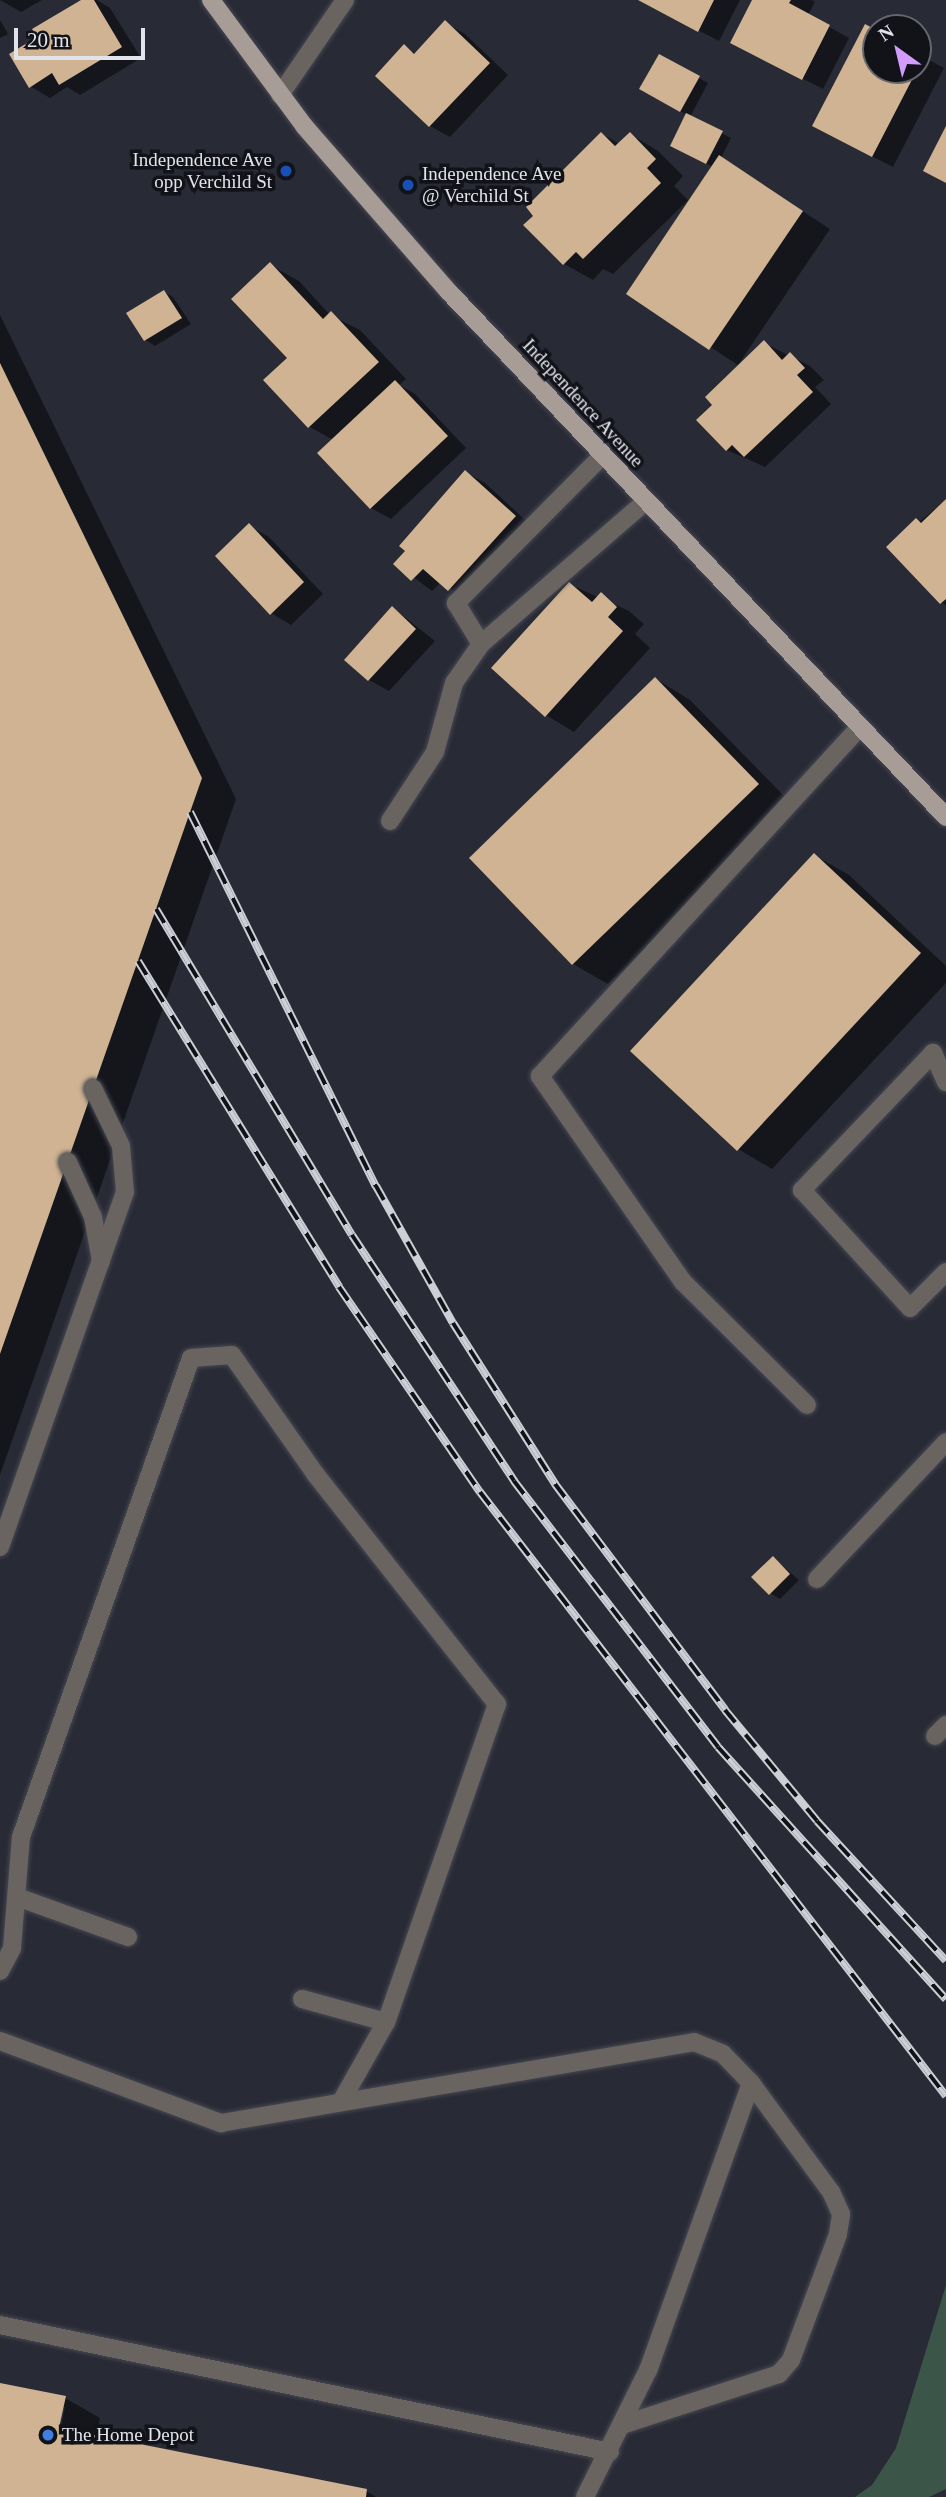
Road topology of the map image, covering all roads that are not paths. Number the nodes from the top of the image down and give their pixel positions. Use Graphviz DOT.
graph roads {
  1 [pos="211,0"];
  2 [pos="345,0"];
  3 [pos="280,94"];
  4 [pos="603,455"];
  5 [pos="646,501"];
  6 [pos="481,644"];
  7 [pos="860,727"];
  8 [pos="946,817"];
  9 [pos="390,821"];
  10 [pos="940,1046"];
  11 [pos="946,1082"];
  12 [pos="93,1088"];
  13 [pos="68,1161"];
  14 [pos="101,1264"];
  15 [pos="946,1272"];
  16 [pos="807,1405"];
  17 [pos="946,1442"];
  18 [pos="0,1547"];
  19 [pos="817,1580"];
  20 [pos="16,1897"];
  21 [pos="128,1937"];
  22 [pos="0,1971"];
  23 [pos="302,1999"];
  24 [pos="386,2022"];
  25 [pos="0,2041"];
  26 [pos="751,2083"];
  27 [pos="341,2102"];
  28 [pos="0,2325"];
  29 [pos="625,2424"];
  30 [pos="610,2452"];
  31 [pos="585,2497"];
  1 -- 3 [label="main road, Independence Avenue"];
  2 -- 3 [label="street"];
  3 -- 4 [label="main road, Independence Avenue"];
  4 -- 5 [label="main road, Independence Avenue"];
  4 -- 6 [label="street"];
  5 -- 6 [label="street"];
  5 -- 7 [label="main road, Independence Avenue"];
  6 -- 9 [label="street"];
  7 -- 8 [label="main road, Independence Avenue"];
  7 -- 16 [label="street"];
  10 -- 11 [label="street"];
  10 -- 15 [label="street"];
  12 -- 14 [label="street"];
  13 -- 14 [label="street"];
  14 -- 18 [label="street"];
  17 -- 19 [label="street"];
  20 -- 21 [label="street"];
  20 -- 22 [label="street"];
  20 -- 24 [label="street"];
  23 -- 24 [label="street"];
  24 -- 27 [label="street"];
  25 -- 27 [label="street"];
  26 -- 27 [label="street"];
  26 -- 29 [label="street"];
  26 -- 29 [label="street"];
  28 -- 30 [label="street"];
  29 -- 30 [label="street"];
  30 -- 31 [label="street"];
}
